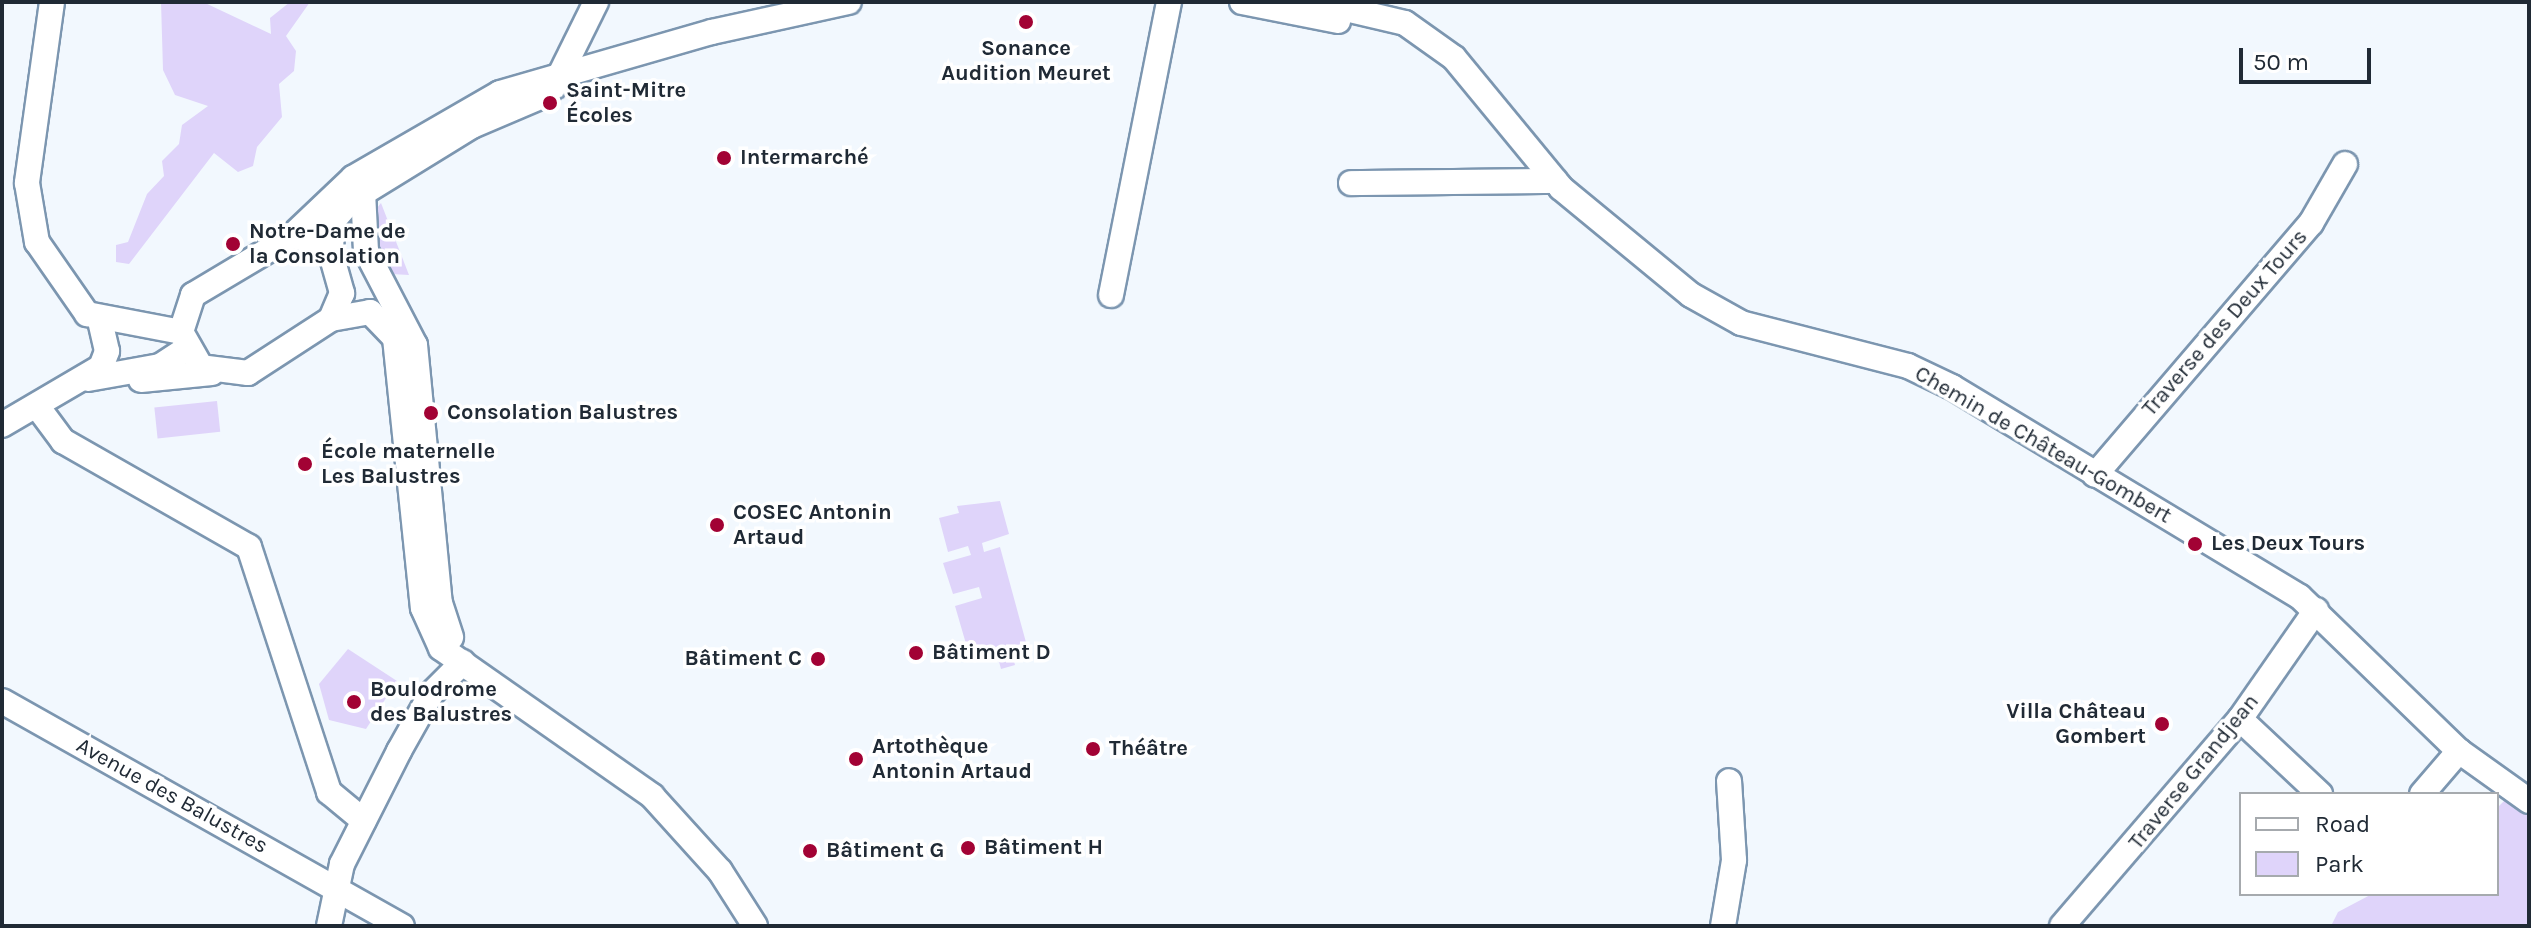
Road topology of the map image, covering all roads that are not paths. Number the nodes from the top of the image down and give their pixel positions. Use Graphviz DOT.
graph roads {
  1 [pos="52,2"];
  2 [pos="596,2"];
  3 [pos="849,2"];
  4 [pos="1169,2"];
  5 [pos="1263,3"];
  6 [pos="1318,6"];
  7 [pos="1377,13"];
  8 [pos="555,85"];
  9 [pos="2345,164"];
  10 [pos="1555,181"];
  11 [pos="1351,183"];
  12 [pos="363,192"];
  13 [pos="292,236"];
  14 [pos="335,265"];
  15 [pos="193,295"];
  16 [pos="1111,295"];
  17 [pos="394,301"];
  18 [pos="331,319"];
  19 [pos="100,321"];
  20 [pos="129,327"];
  21 [pos="183,340"];
  22 [pos="212,373"];
  23 [pos="128,376"];
  24 [pos="88,379"];
  25 [pos="37,406"];
  26 [pos="2,425"];
  27 [pos="2095,475"];
  28 [pos="2316,610"];
  29 [pos="463,662"];
  30 [pos="2,701"];
  31 [pos="2240,719"];
  32 [pos="2459,751"];
  33 [pos="1729,781"];
  34 [pos="2318,792"];
  35 [pos="2424,792"];
  36 [pos="2529,801"];
  37 [pos="364,821"];
  38 [pos="342,891"];
  39 [pos="329,926"];
  40 [pos="402,926"];
  41 [pos="755,926"];
  42 [pos="1723,926"];
  43 [pos="2062,926"];
  1 -- 19 [label="street"];
  2 -- 8 [label="street"];
  3 -- 8 [label="street"];
  4 -- 16 [label="street"];
  5 -- 6 [label="street, Chemin de Château-Gombert"];
  6 -- 7 [label="street, Chemin de Château-Gombert"];
  7 -- 10 [label="street, Chemin de Château-Gombert"];
  8 -- 12 [label="street"];
  8 -- 13 [label="street"];
  9 -- 27 [label="street, Traverse des Deux Tours"];
  10 -- 11 [label="street"];
  10 -- 27 [label="street, Chemin de Château-Gombert"];
  12 -- 14 [label="street"];
  12 -- 17 [label="street"];
  13 -- 14 [label="street"];
  13 -- 15 [label="street"];
  14 -- 17 [label="street"];
  14 -- 18 [label="street"];
  15 -- 20 [label="street"];
  15 -- 21 [label="street"];
  17 -- 29 [label="street"];
  18 -- 22 [label="street"];
  18 -- 29 [label="street"];
  19 -- 20 [label="street"];
  19 -- 24 [label="street"];
  20 -- 21 [label="street"];
  21 -- 22 [label="street"];
  21 -- 23 [label="street"];
  22 -- 23 [label="street"];
  23 -- 24 [label="street"];
  24 -- 25 [label="street"];
  25 -- 26 [label="street"];
  25 -- 37 [label="street"];
  27 -- 28 [label="street, Chemin de Château-Gombert"];
  28 -- 31 [label="street, Traverse Grandjean"];
  28 -- 32 [label="street, Chemin de Château-Gombert"];
  29 -- 37 [label="street"];
  29 -- 41 [label="street"];
  30 -- 38 [label="street, Avenue des Balustres"];
  31 -- 34 [label="street"];
  31 -- 43 [label="street, Traverse Grandjean"];
  32 -- 35 [label="street"];
  32 -- 36 [label="street, Chemin de Château-Gombert"];
  33 -- 42 [label="street"];
  37 -- 38 [label="street"];
  38 -- 39 [label="street"];
  38 -- 40 [label="street, Avenue des Balustres"];
}
